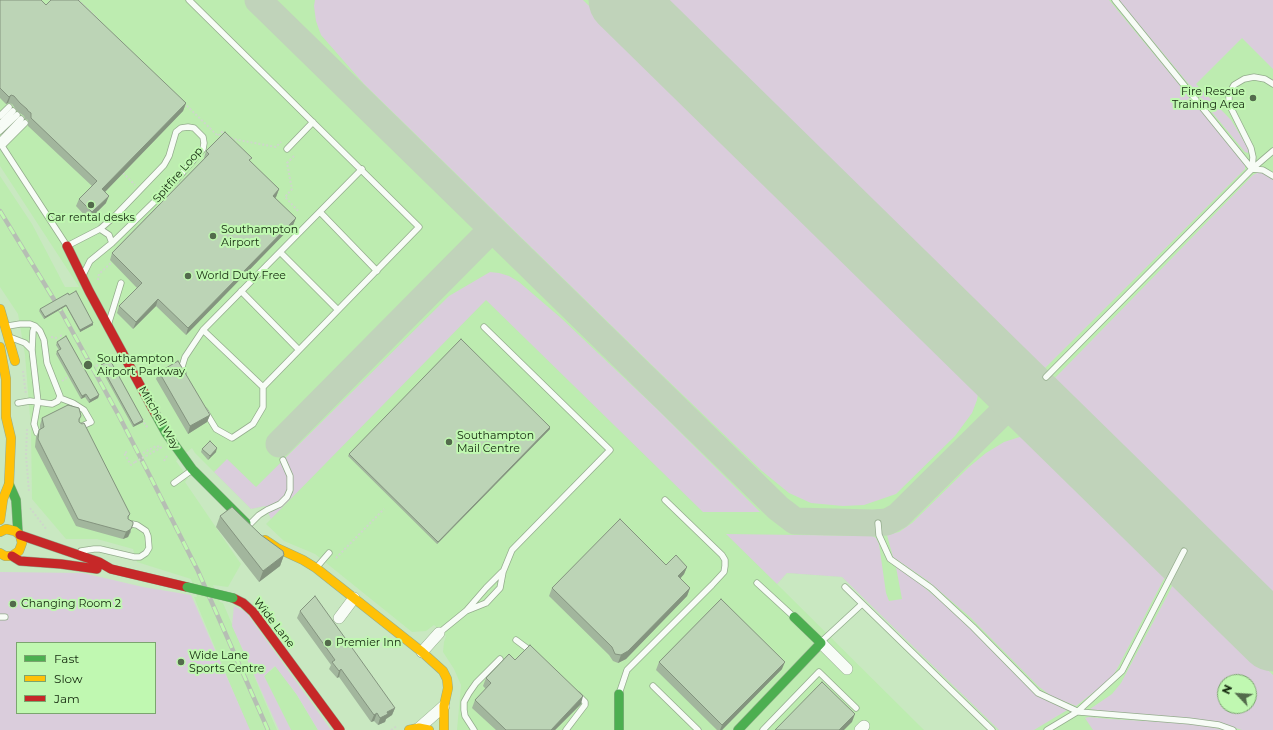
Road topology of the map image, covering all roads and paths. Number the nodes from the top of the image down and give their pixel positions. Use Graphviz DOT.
graph roads {
  1 [pos="78,0"];
  2 [pos="189,0"];
  3 [pos="1115,0"];
  4 [pos="100,22"];
  5 [pos="1273,84"];
  6 [pos="179,98"];
  7 [pos="17,115"];
  8 [pos="0,116"];
  9 [pos="313,122"];
  10 [pos="0,124"];
  11 [pos="0,131"];
  12 [pos="281,142"];
  13 [pos="1,143"];
  14 [pos="287,149"];
  15 [pos="1273,151"];
  16 [pos="294,156"];
  17 [pos="362,169"];
  18 [pos="1252,169"];
  19 [pos="1273,176"];
  20 [pos="300,212"];
  21 [pos="320,212"];
  22 [pos="100,229"];
  23 [pos="112,243"];
  24 [pos="67,246"];
  25 [pos="280,252"];
  26 [pos="82,261"];
  27 [pos="112,262"];
  28 [pos="377,271"];
  29 [pos="99,274"];
  30 [pos="82,277"];
  31 [pos="121,283"];
  32 [pos="241,291"];
  33 [pos="0,310"];
  34 [pos="338,310"];
  35 [pos="108,324"];
  36 [pos="35,326"];
  37 [pos="484,326"];
  38 [pos="3,330"];
  39 [pos="203,330"];
  40 [pos="64,335"];
  41 [pos="60,336"];
  42 [pos="4,337"];
  43 [pos="0,347"];
  44 [pos="32,350"];
  45 [pos="299,350"];
  46 [pos="17,372"];
  47 [pos="185,376"];
  48 [pos="1046,377"];
  49 [pos="263,387"];
  50 [pos="18,392"];
  51 [pos="60,398"];
  52 [pos="38,402"];
  53 [pos="200,402"];
  54 [pos="18,406"];
  55 [pos="15,424"];
  56 [pos="28,427"];
  57 [pos="80,427"];
  58 [pos="37,432"];
  59 [pos="166,433"];
  60 [pos="11,438"];
  61 [pos="161,447"];
  62 [pos="127,452"];
  63 [pos="143,453"];
  64 [pos="283,460"];
  65 [pos="192,469"];
  66 [pos="174,483"];
  67 [pos="9,484"];
  68 [pos="29,497"];
  69 [pos="665,500"];
  70 [pos="384,509"];
  71 [pos="30,514"];
  72 [pos="0,520"];
  73 [pos="878,523"];
  74 [pos="129,525"];
  75 [pos="254,530"];
  76 [pos="48,531"];
  77 [pos="0,532"];
  78 [pos="19,534"];
  79 [pos="1184,551"];
  80 [pos="74,553"];
  81 [pos="329,553"];
  82 [pos="7,555"];
  83 [pos="335,559"];
  84 [pos="0,562"];
  85 [pos="316,568"];
  86 [pos="111,569"];
  87 [pos="503,572"];
  88 [pos="757,583"];
  89 [pos="845,587"];
  90 [pos="354,598"];
  91 [pos="862,604"];
  92 [pos="466,612"];
  93 [pos="794,617"];
  94 [pos="339,618"];
  95 [pos="439,633"];
  96 [pos="516,640"];
  97 [pos="820,643"];
  98 [pos="422,652"];
  99 [pos="534,654"];
  100 [pos="500,659"];
  101 [pos="847,669"];
  102 [pos="798,679"];
  103 [pos="653,686"];
  104 [pos="574,692"];
  105 [pos="619,694"];
  106 [pos="444,706"];
  107 [pos="856,708"];
  108 [pos="1077,712"];
  109 [pos="419,729"];
  110 [pos="340,730"];
  111 [pos="444,730"];
  112 [pos="474,730"];
  113 [pos="566,730"];
  114 [pos="619,730"];
  115 [pos="698,730"];
  116 [pos="738,730"];
  117 [pos="763,730"];
  118 [pos="992,730"];
  119 [pos="1047,730"];
  120 [pos="1233,730"];
  1 -- 4 [label="path"];
  2 -- 9 [label="lane"];
  3 -- 18 [label="lane"];
  5 -- 18 [label="lane"];
  6 -- 12 [label="path"];
  7 -- 8 [label="lane"];
  7 -- 10 [label="lane"];
  7 -- 11 [label="lane"];
  7 -- 13 [label="lane"];
  9 -- 14 [label="lane"];
  9 -- 17 [label="lane"];
  13 -- 24 [label="lane, Mitchell Way"];
  15 -- 18 [label="lane"];
  16 -- 20 [label="path"];
  17 -- 21 [label="lane"];
  17 -- 28 [label="lane"];
  18 -- 19 [label="lane"];
  18 -- 48 [label="lane"];
  21 -- 25 [label="lane"];
  21 -- 28 [label="lane"];
  22 -- 23 [label="lane"];
  22 -- 23 [label="lane, Spitfire Loop"];
  22 -- 24 [label="lane, Spitfire Loop"];
  23 -- 26 [label="lane, Spitfire Loop"];
  24 -- 26 [label="street, Mitchell Way"];
  25 -- 32 [label="lane"];
  25 -- 34 [label="lane"];
  26 -- 30 [label="street, Mitchell Way"];
  26 -- 30 [label="lane, Spitfire Loop"];
  27 -- 29 [label="path"];
  28 -- 34 [label="lane"];
  30 -- 35 [label="street, Mitchell Way"];
  31 -- 35 [label="lane"];
  32 -- 39 [label="lane"];
  32 -- 45 [label="lane"];
  33 -- 38 [label="street"];
  34 -- 45 [label="lane"];
  35 -- 59 [label="street, Mitchell Way"];
  36 -- 38 [label="lane"];
  36 -- 44 [label="lane"];
  36 -- 51 [label="lane"];
  37 -- 87 [label="lane"];
  38 -- 42 [label="street"];
  39 -- 47 [label="lane"];
  39 -- 49 [label="lane"];
  40 -- 41 [label="path"];
  42 -- 44 [label="lane"];
  42 -- 46 [label="street"];
  43 -- 60 [label="street"];
  44 -- 52 [label="lane"];
  45 -- 49 [label="lane"];
  49 -- 53 [label="lane"];
  50 -- 54 [label="street"];
  51 -- 52 [label="lane"];
  51 -- 57 [label="lane"];
  52 -- 54 [label="lane"];
  52 -- 58 [label="lane"];
  55 -- 60 [label="street"];
  56 -- 68 [label="path"];
  59 -- 61 [label="path"];
  59 -- 65 [label="street, Mitchell Way"];
  60 -- 67 [label="street"];
  61 -- 62 [label="path, bridge"];
  61 -- 63 [label="path"];
  64 -- 75 [label="lane"];
  65 -- 66 [label="lane"];
  65 -- 75 [label="street, Mitchell Way"];
  67 -- 72 [label="street"];
  67 -- 78 [label="street"];
  69 -- 105 [label="lane"];
  70 -- 83 [label="path"];
  71 -- 76 [label="path"];
  73 -- 108 [label="lane"];
  74 -- 80 [label="lane"];
  75 -- 85 [label="street, Mitchell Way"];
  77 -- 78 [label="street, Wide Lane"];
  78 -- 80 [label="street, Wide Lane"];
  78 -- 82 [label="street"];
  79 -- 108 [label="lane"];
  80 -- 86 [label="street, Wide Lane"];
  81 -- 85 [label="lane"];
  82 -- 84 [label="street"];
  82 -- 86 [label="street, Wide Lane"];
  85 -- 90 [label="street, Mitchell Way"];
  86 -- 110 [label="street, Wide Lane, bridge"];
  87 -- 92 [label="lane"];
  87 -- 92 [label="lane"];
  88 -- 93 [label="lane"];
  89 -- 91 [label="lane"];
  90 -- 94 [label="street"];
  90 -- 98 [label="street, Mitchell Way"];
  91 -- 97 [label="lane"];
  91 -- 118 [label="lane"];
  92 -- 95 [label="lane"];
  93 -- 97 [label="street"];
  95 -- 98 [label="street"];
  96 -- 99 [label="lane"];
  97 -- 101 [label="street"];
  97 -- 102 [label="street"];
  98 -- 106 [label="street, Mitchell Way"];
  100 -- 112 [label="lane"];
  102 -- 107 [label="lane"];
  102 -- 116 [label="street"];
  102 -- 117 [label="lane"];
  103 -- 115 [label="lane"];
  104 -- 113 [label="lane"];
  105 -- 114 [label="street"];
  106 -- 109 [label="street"];
  106 -- 111 [label="street, Mitchell Way"];
  108 -- 119 [label="lane"];
  108 -- 120 [label="lane"];
}
